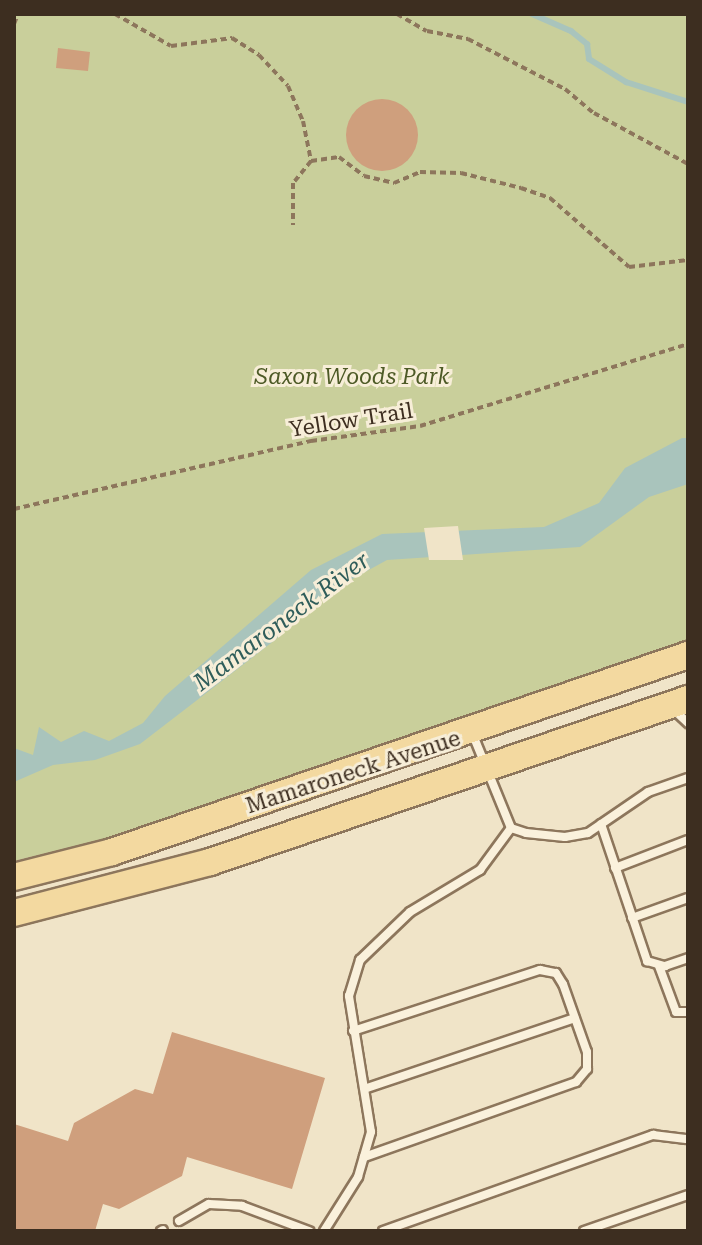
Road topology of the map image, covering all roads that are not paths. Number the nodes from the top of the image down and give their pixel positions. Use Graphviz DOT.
graph roads {
  1 [pos="688,655"];
  2 [pos="682,709"];
  3 [pos="472,732"];
  4 [pos="484,767"];
  5 [pos="688,778"];
  6 [pos="601,824"];
  7 [pos="511,828"];
  8 [pos="688,840"];
  9 [pos="615,868"];
  10 [pos="14,877"];
  11 [pos="688,898"];
  12 [pos="14,913"];
  13 [pos="632,918"];
  14 [pos="688,958"];
  15 [pos="659,966"];
  16 [pos="688,1012"];
  17 [pos="575,1018"];
  18 [pos="353,1031"];
  19 [pos="367,1088"];
  20 [pos="688,1139"];
  21 [pos="364,1157"];
  22 [pos="688,1195"];
  23 [pos="179,1221"];
  24 [pos="309,1231"];
  25 [pos="324,1231"];
  26 [pos="383,1231"];
  27 [pos="584,1231"];
  1 -- 3 [label="main road, Mamaroneck Avenue"];
  2 -- 4 [label="main road, Mamaroneck Avenue"];
  3 -- 4 [label="lane"];
  3 -- 10 [label="main road, Mamaroneck Avenue"];
  4 -- 7 [label="lane"];
  4 -- 12 [label="main road, Mamaroneck Avenue"];
  5 -- 6 [label="lane"];
  6 -- 7 [label="lane"];
  6 -- 9 [label="lane"];
  7 -- 18 [label="lane"];
  8 -- 9 [label="lane"];
  9 -- 13 [label="lane"];
  11 -- 13 [label="lane"];
  13 -- 15 [label="lane"];
  14 -- 15 [label="lane"];
  15 -- 16 [label="lane"];
  17 -- 18 [label="lane"];
  17 -- 19 [label="lane"];
  17 -- 21 [label="lane"];
  18 -- 19 [label="lane"];
  19 -- 21 [label="lane"];
  20 -- 26 [label="lane"];
  21 -- 25 [label="lane"];
  22 -- 27 [label="lane"];
  23 -- 24 [label="lane"];
}
